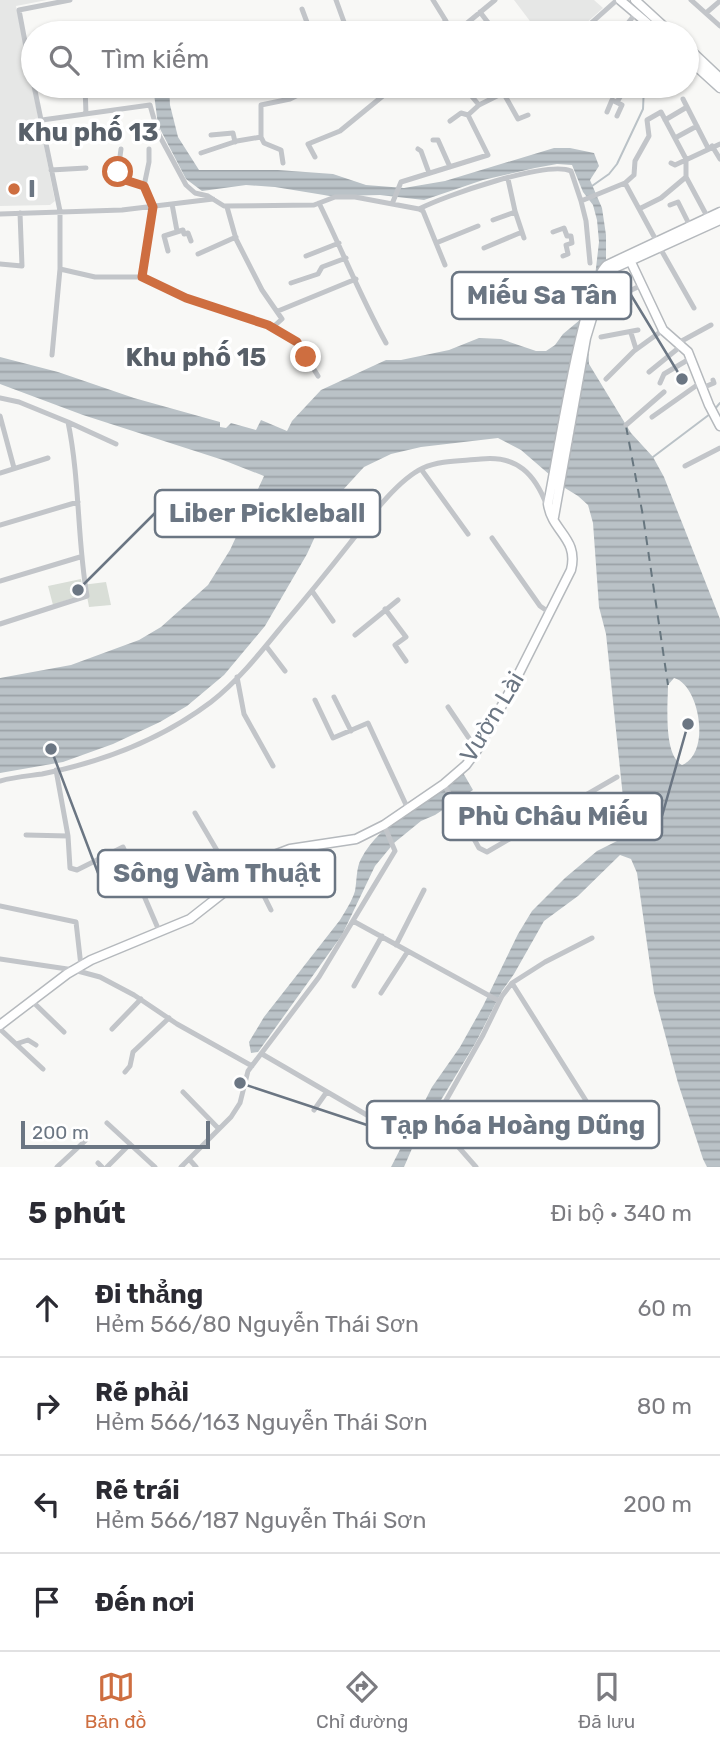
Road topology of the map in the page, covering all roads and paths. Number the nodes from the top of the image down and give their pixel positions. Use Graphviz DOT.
graph roads {
  1 [pos="70,0"];
  2 [pos="336,0"];
  3 [pos="433,0"];
  4 [pos="495,0"];
  5 [pos="618,0"];
  6 [pos="635,0"];
  7 [pos="691,0"];
  8 [pos="720,1"];
  9 [pos="302,9"];
  10 [pos="480,12"];
  11 [pos="636,13"];
  12 [pos="706,13"];
  13 [pos="22,21"];
  14 [pos="306,21"];
  15 [pos="344,21"];
  16 [pos="446,21"];
  17 [pos="469,21"];
  18 [pos="487,21"];
  19 [pos="594,21"];
  20 [pos="630,21"];
  21 [pos="645,21"];
  22 [pos="658,21"];
  23 [pos="720,26"];
  24 [pos="699,58"];
  25 [pos="699,69"];
  26 [pos="720,78"];
  27 [pos="720,88"];
  28 [pos="36,98"];
  29 [pos="85,98"];
  30 [pos="292,98"];
  31 [pos="381,98"];
  32 [pos="473,98"];
  33 [pos="495,98"];
  34 [pos="506,98"];
  35 [pos="619,98"];
  36 [pos="682,99"];
  37 [pos="617,102"];
  38 [pos="479,105"];
  39 [pos="687,107"];
  40 [pos="607,112"];
  41 [pos="86,114"];
  42 [pos="468,115"];
  43 [pos="528,116"];
  44 [pos="617,116"];
  45 [pos="42,120"];
  46 [pos="665,120"];
  47 [pos="450,121"];
  48 [pos="697,126"];
  49 [pos="211,135"];
  50 [pos="261,137"];
  51 [pos="675,138"];
  52 [pos="433,140"];
  53 [pos="235,142"];
  54 [pos="720,144"];
  55 [pos="710,147"];
  56 [pos="121,149"];
  57 [pos="149,149"];
  58 [pos="418,149"];
  59 [pos="201,153"];
  60 [pos="315,157"];
  61 [pos="686,159"];
  62 [pos="720,159"];
  63 [pos="283,163"];
  64 [pos="671,163"];
  65 [pos="450,167"];
  66 [pos="86,168"];
  67 [pos="51,170"];
  68 [pos="429,173"];
  69 [pos="686,177"];
  70 [pos="508,179"];
  71 [pos="625,183"];
  72 [pos="144,186"];
  73 [pos="213,199"];
  74 [pos="583,200"];
  75 [pos="319,203"];
  76 [pos="172,204"];
  77 [pos="392,205"];
  78 [pos="670,205"];
  79 [pos="153,207"];
  80 [pos="227,207"];
  81 [pos="419,209"];
  82 [pos="639,209"];
  83 [pos="60,211"];
  84 [pos="515,212"];
  85 [pos="720,212"];
  86 [pos="0,214"];
  87 [pos="20,214"];
  88 [pos="708,218"];
  89 [pos="493,220"];
  90 [pos="720,220"];
  91 [pos="478,226"];
  92 [pos="690,226"];
  93 [pos="177,231"];
  94 [pos="554,232"];
  95 [pos="236,237"];
  96 [pos="586,240"];
  97 [pos="670,240"];
  98 [pos="191,241"];
  99 [pos="339,243"];
  100 [pos="436,243"];
  101 [pos="572,243"];
  102 [pos="659,245"];
  103 [pos="484,248"];
  104 [pos="168,251"];
  105 [pos="198,254"];
  106 [pos="306,256"];
  107 [pos="563,256"];
  108 [pos="346,258"];
  109 [pos="629,258"];
  110 [pos="590,263"];
  111 [pos="0,264"];
  112 [pos="445,265"];
  113 [pos="60,269"];
  114 [pos="142,277"];
  115 [pos="356,279"];
  116 [pos="290,283"];
  117 [pos="642,285"];
  118 [pos="626,305"];
  119 [pos="694,308"];
  120 [pos="278,311"];
  121 [pos="710,325"];
  122 [pos="272,328"];
  123 [pos="663,330"];
  124 [pos="601,337"];
  125 [pos="386,343"];
  126 [pos="679,344"];
  127 [pos="636,349"];
  128 [pos="52,355"];
  129 [pos="691,358"];
  130 [pos="649,372"];
  131 [pos="318,376"];
  132 [pos="606,379"];
  133 [pos="713,380"];
  134 [pos="660,383"];
  135 [pos="701,385"];
  136 [pos="664,392"];
  137 [pos="0,398"];
  138 [pos="0,416"];
  139 [pos="652,417"];
  140 [pos="68,422"];
  141 [pos="719,424"];
  142 [pos="626,425"];
  143 [pos="116,444"];
  144 [pos="720,448"];
  145 [pos="48,458"];
  146 [pos="685,466"];
  147 [pos="14,468"];
  148 [pos="421,469"];
  149 [pos="0,473"];
  150 [pos="78,502"];
  151 [pos="550,506"];
  152 [pos="0,525"];
  153 [pos="468,534"];
  154 [pos="492,538"];
  155 [pos="80,557"];
  156 [pos="0,581"];
  157 [pos="312,591"];
  158 [pos="398,600"];
  159 [pos="385,609"];
  160 [pos="550,613"];
  161 [pos="332,621"];
  162 [pos="0,624"];
  163 [pos="355,635"];
  164 [pos="266,646"];
  165 [pos="406,662"];
  166 [pos="285,671"];
  167 [pos="237,677"];
  168 [pos="334,697"];
  169 [pos="314,700"];
  170 [pos="448,707"];
  171 [pos="351,731"];
  172 [pos="477,750"];
  173 [pos="273,765"];
  174 [pos="56,770"];
  175 [pos="617,777"];
  176 [pos="0,780"];
  177 [pos="444,785"];
  178 [pos="408,809"];
  179 [pos="195,813"];
  180 [pos="384,825"];
  181 [pos="26,835"];
  182 [pos="68,836"];
  183 [pos="236,882"];
  184 [pos="424,890"];
  185 [pos="0,906"];
  186 [pos="271,910"];
  187 [pos="353,920"];
  188 [pos="160,933"];
  189 [pos="382,936"];
  190 [pos="592,939"];
  191 [pos="397,944"];
  192 [pos="408,951"];
  193 [pos="0,959"];
  194 [pos="78,968"];
  195 [pos="512,983"];
  196 [pos="354,986"];
  197 [pos="381,993"];
  198 [pos="141,999"];
  199 [pos="32,1001"];
  200 [pos="498,1001"];
  201 [pos="169,1018"];
  202 [pos="0,1027"];
  203 [pos="112,1029"];
  204 [pos="64,1031"];
  205 [pos="16,1044"];
  206 [pos="36,1045"];
  207 [pos="262,1054"];
  208 [pos="252,1066"];
  209 [pos="43,1069"];
  210 [pos="125,1072"];
  211 [pos="183,1092"];
  212 [pos="326,1093"];
  213 [pos="388,1106"];
  214 [pos="314,1110"];
  215 [pos="595,1115"];
  216 [pos="107,1123"];
  217 [pos="219,1129"];
  218 [pos="86,1140"];
  219 [pos="130,1144"];
  220 [pos="189,1159"];
  221 [pos="102,1166"];
  222 [pos="57,1167"];
  223 [pos="155,1167"];
  224 [pos="181,1167"];
  225 [pos="197,1167"];
  226 [pos="476,1167"];
  1 -- 13 [label="street"];
  2 -- 15 [label="street"];
  3 -- 16 [label="street"];
  4 -- 10 [label="street"];
  5 -- 11 [label="main road"];
  5 -- 19 [label="street"];
  6 -- 22 [label="main road"];
  7 -- 12 [label="street"];
  8 -- 12 [label="street"];
  9 -- 14 [label="street"];
  10 -- 17 [label="street"];
  10 -- 18 [label="street"];
  11 -- 20 [label="street"];
  11 -- 21 [label="main road"];
  12 -- 23 [label="street"];
  24 -- 26 [label="main road"];
  25 -- 27 [label="main road"];
  28 -- 45 [label="street"];
  29 -- 41 [label="street"];
  30 -- 50 [label="street"];
  31 -- 60 [label="street"];
  32 -- 38 [label="street"];
  33 -- 38 [label="street"];
  34 -- 43 [label="street"];
  35 -- 37 [label="street"];
  36 -- 39 [label="street"];
  37 -- 40 [label="street"];
  37 -- 44 [label="street"];
  38 -- 42 [label="street"];
  39 -- 46 [label="street"];
  39 -- 48 [label="street"];
  41 -- 45 [label="street"];
  41 -- 73 [label="street"];
  42 -- 47 [label="street"];
  42 -- 65 [label="street"];
  45 -- 67 [label="street"];
  46 -- 51 [label="street"];
  46 -- 71 [label="street"];
  48 -- 51 [label="street"];
  48 -- 55 [label="street"];
  49 -- 53 [label="street"];
  50 -- 53 [label="street"];
  50 -- 63 [label="street"];
  51 -- 61 [label="street"];
  52 -- 65 [label="street"];
  53 -- 59 [label="street"];
  54 -- 55 [label="street"];
  55 -- 61 [label="street"];
  55 -- 62 [label="street"];
  56 -- 72 [label="street"];
  57 -- 72 [label="street"];
  58 -- 68 [label="street"];
  61 -- 64 [label="street"];
  61 -- 69 [label="street"];
  65 -- 68 [label="street"];
  66 -- 67 [label="street"];
  67 -- 83 [label="street"];
  68 -- 77 [label="street"];
  69 -- 82 [label="street"];
  69 -- 88 [label="street"];
  70 -- 74 [label="street"];
  70 -- 81 [label="street"];
  70 -- 84 [label="street"];
  71 -- 74 [label="street"];
  71 -- 82 [label="street"];
  72 -- 79 [label="street"];
  73 -- 76 [label="street"];
  73 -- 80 [label="street"];
  74 -- 96 [label="street"];
  75 -- 77 [label="street"];
  75 -- 80 [label="street"];
  75 -- 99 [label="street"];
  76 -- 79 [label="street"];
  76 -- 93 [label="street"];
  77 -- 81 [label="street"];
  78 -- 92 [label="street"];
  79 -- 83 [label="street"];
  79 -- 114 [label="street"];
  80 -- 95 [label="street"];
  81 -- 100 [label="street"];
  82 -- 102 [label="street"];
  83 -- 87 [label="street"];
  83 -- 113 [label="street"];
  84 -- 89 [label="street"];
  84 -- 103 [label="street"];
  85 -- 88 [label="main road"];
  86 -- 87 [label="street"];
  87 -- 111 [label="street"];
  88 -- 92 [label="main road"];
  90 -- 97 [label="main road"];
  91 -- 100 [label="street"];
  92 -- 97 [label="main road"];
  93 -- 98 [label="street"];
  93 -- 104 [label="street"];
  94 -- 101 [label="street"];
  95 -- 105 [label="street"];
  95 -- 120 [label="street"];
  96 -- 101 [label="street"];
  96 -- 110 [label="street"];
  97 -- 102 [label="main road"];
  99 -- 106 [label="street"];
  99 -- 108 [label="street"];
  100 -- 112 [label="street"];
  101 -- 107 [label="street"];
  102 -- 109 [label="main road"];
  102 -- 119 [label="street"];
  108 -- 115 [label="street"];
  108 -- 116 [label="street"];
  109 -- 117 [label="main road"];
  109 -- 151 [label="main road, Vườn Lài"];
  113 -- 114 [label="street"];
  113 -- 128 [label="street"];
  114 -- 122 [label="street"];
  115 -- 120 [label="street"];
  115 -- 125 [label="street"];
  117 -- 118 [label="street"];
  117 -- 123 [label="main road"];
  120 -- 122 [label="street"];
  121 -- 126 [label="street"];
  122 -- 131 [label="street"];
  123 -- 126 [label="main road"];
  123 -- 127 [label="street"];
  124 -- 127 [label="street"];
  126 -- 129 [label="main road"];
  126 -- 130 [label="street"];
  127 -- 132 [label="street"];
  129 -- 134 [label="street"];
  129 -- 135 [label="main road"];
  133 -- 135 [label="street"];
  135 -- 139 [label="street"];
  135 -- 141 [label="main road"];
  136 -- 142 [label="street"];
  137 -- 140 [label="street"];
  138 -- 147 [label="street"];
  140 -- 143 [label="street"];
  140 -- 150 [label="street"];
  144 -- 146 [label="street"];
  145 -- 147 [label="street"];
  147 -- 149 [label="street"];
  148 -- 151 [label="street"];
  148 -- 153 [label="street"];
  148 -- 157 [label="street"];
  150 -- 152 [label="street"];
  150 -- 155 [label="street"];
  151 -- 160 [label="main road, Vườn Lài"];
  154 -- 160 [label="street"];
  155 -- 156 [label="street"];
  155 -- 162 [label="street"];
  157 -- 161 [label="street"];
  157 -- 164 [label="street"];
  158 -- 159 [label="street"];
  159 -- 163 [label="street"];
  159 -- 165 [label="street"];
  160 -- 172 [label="main road, Vườn Lài"];
  164 -- 166 [label="street"];
  164 -- 167 [label="street"];
  167 -- 173 [label="street"];
  167 -- 174 [label="street"];
  168 -- 171 [label="street"];
  169 -- 171 [label="street"];
  170 -- 172 [label="street"];
  171 -- 178 [label="street"];
  172 -- 177 [label="main road, Vườn Lài"];
  174 -- 176 [label="street"];
  174 -- 182 [label="street"];
  175 -- 177 [label="street"];
  177 -- 178 [label="main road, Vườn Lài"];
  178 -- 180 [label="main road, Vườn Lài"];
  179 -- 183 [label="street"];
  180 -- 183 [label="main road, Vườn Lài"];
  180 -- 187 [label="street"];
  181 -- 182 [label="street"];
  182 -- 188 [label="street"];
  183 -- 186 [label="street"];
  183 -- 188 [label="main road, Vườn Lài"];
  184 -- 191 [label="street"];
  185 -- 194 [label="street"];
  187 -- 189 [label="street"];
  187 -- 207 [label="street"];
  188 -- 194 [label="main road, Vườn Lài"];
  189 -- 191 [label="street"];
  189 -- 196 [label="street"];
  190 -- 195 [label="street"];
  191 -- 192 [label="street"];
  192 -- 197 [label="street"];
  192 -- 200 [label="street"];
  193 -- 194 [label="street"];
  194 -- 198 [label="street"];
  194 -- 199 [label="main road, Vườn Lài"];
  195 -- 200 [label="street"];
  195 -- 215 [label="street"];
  198 -- 201 [label="street"];
  198 -- 203 [label="street"];
  199 -- 202 [label="main road, Vườn Lài"];
  199 -- 204 [label="street"];
  200 -- 226 [label="street"];
  201 -- 208 [label="street"];
  201 -- 210 [label="street"];
  202 -- 205 [label="street"];
  205 -- 206 [label="street"];
  205 -- 209 [label="street"];
  207 -- 208 [label="street"];
  207 -- 212 [label="street"];
  208 -- 217 [label="street"];
  211 -- 217 [label="street"];
  212 -- 213 [label="street"];
  212 -- 214 [label="street"];
  216 -- 219 [label="street"];
  217 -- 220 [label="street"];
  218 -- 222 [label="street"];
  219 -- 221 [label="street"];
  219 -- 223 [label="street"];
  220 -- 224 [label="street"];
  220 -- 225 [label="street"];
}
